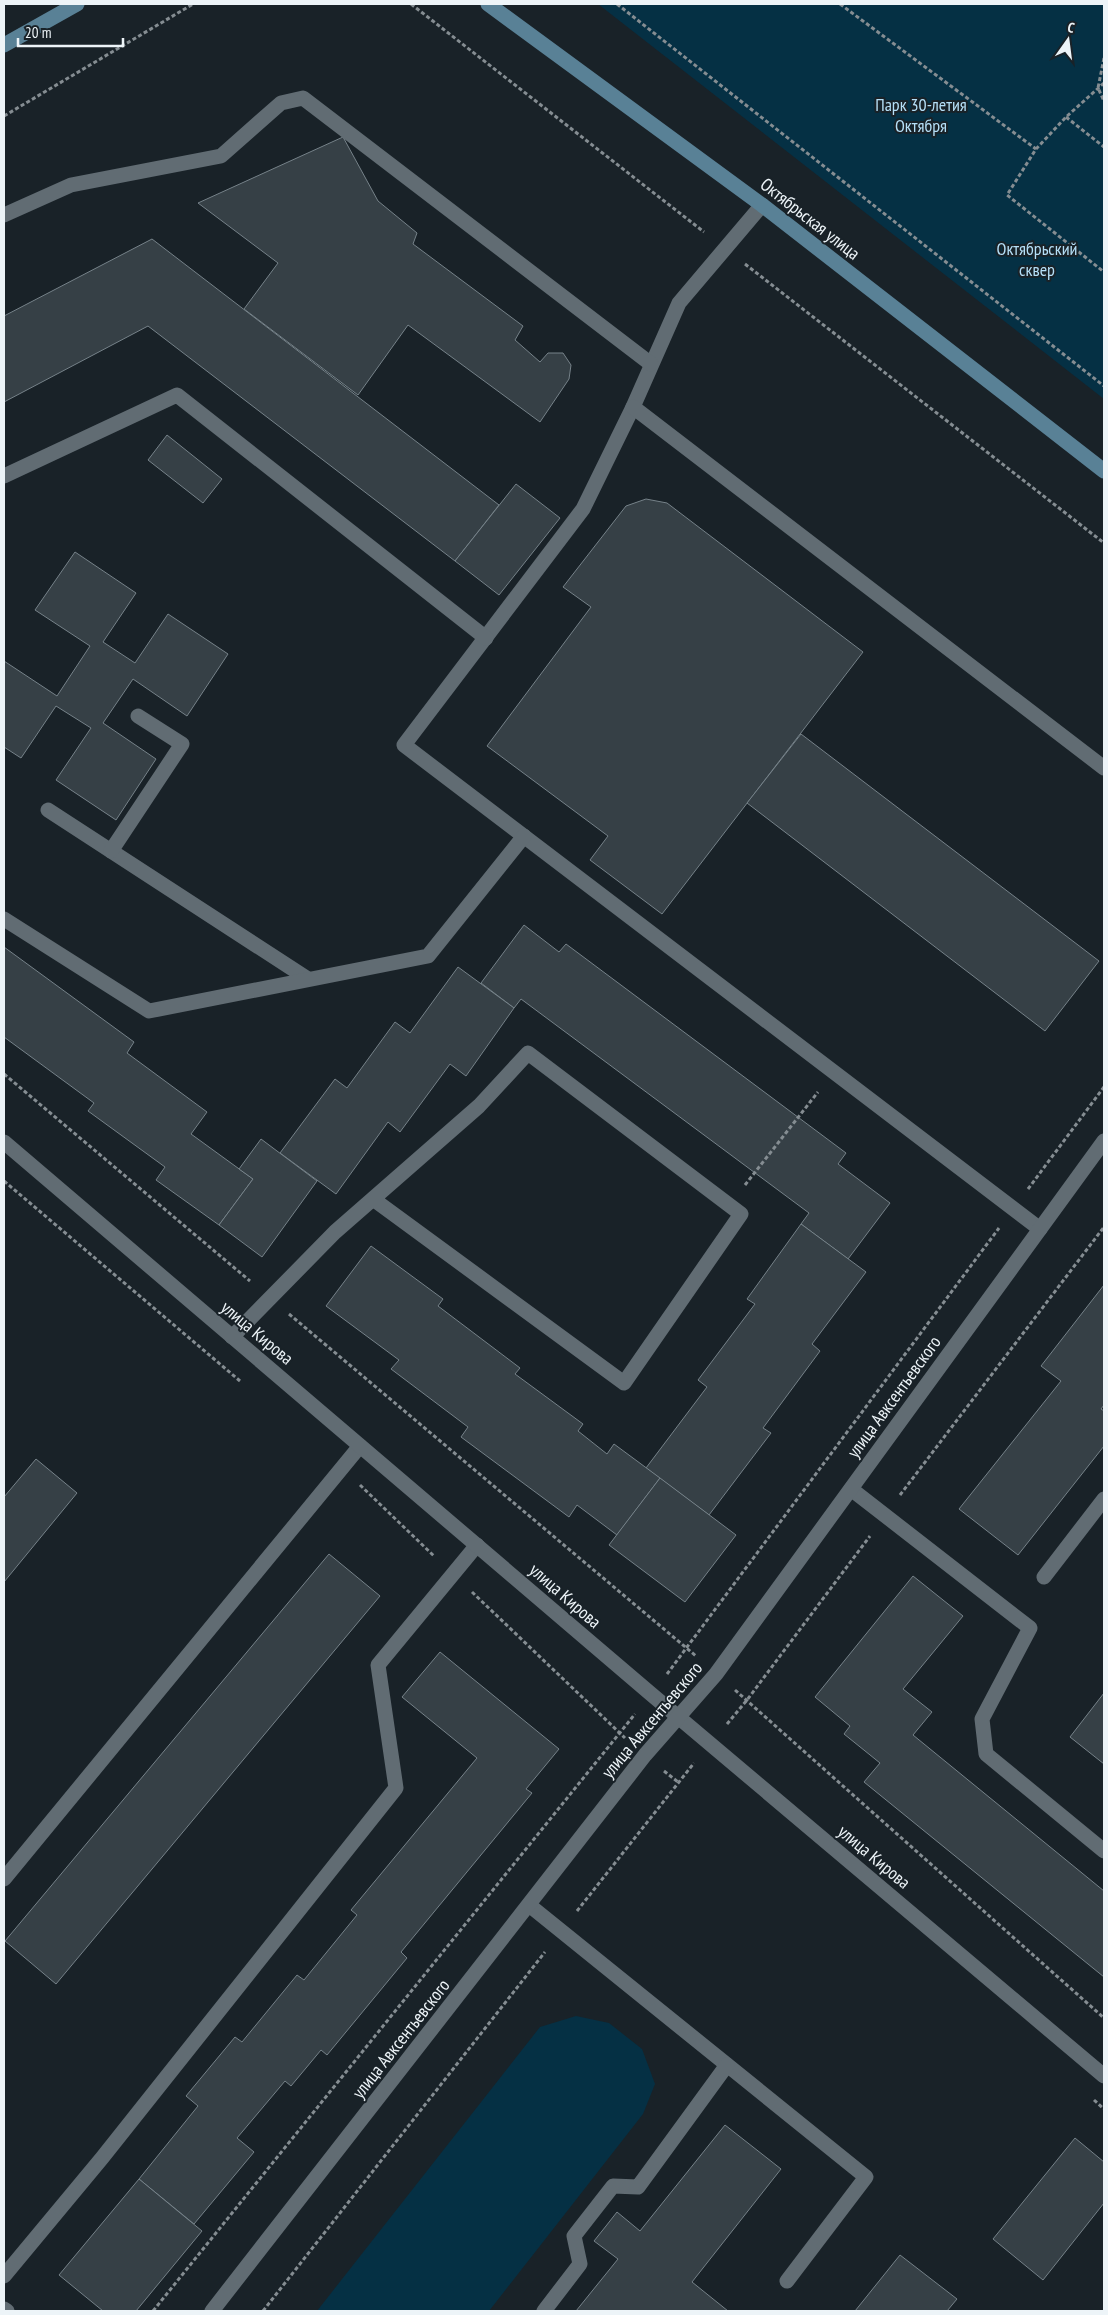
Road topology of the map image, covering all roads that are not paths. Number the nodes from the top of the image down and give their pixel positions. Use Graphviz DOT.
graph roads {
  1 [pos="78,4"];
  2 [pos="488,4"];
  3 [pos="4,45"];
  4 [pos="762,205"];
  5 [pos="4,215"];
  6 [pos="651,364"];
  7 [pos="633,407"];
  8 [pos="1104,471"];
  9 [pos="4,476"];
  10 [pos="486,638"];
  11 [pos="138,716"];
  12 [pos="1104,768"];
  13 [pos="48,810"];
  14 [pos="524,836"];
  15 [pos="111,851"];
  16 [pos="4,918"];
  17 [pos="308,979"];
  18 [pos="1104,1141"];
  19 [pos="4,1142"];
  20 [pos="373,1199"];
  21 [pos="1040,1229"];
  22 [pos="232,1337"];
  23 [pos="360,1446"];
  24 [pos="851,1489"];
  25 [pos="1104,1499"];
  26 [pos="477,1545"];
  27 [pos="1044,1577"];
  28 [pos="679,1717"];
  29 [pos="1104,1851"];
  30 [pos="4,1879"];
  31 [pos="529,1905"];
  32 [pos="727,2065"];
  33 [pos="1104,2076"];
  34 [pos="4,2276"];
  35 [pos="787,2281"];
  36 [pos="4,2309"];
  37 [pos="7,2311"];
  38 [pos="212,2311"];
  39 [pos="544,2311"];
  1 -- 3 [label="main road"];
  2 -- 4 [label="main road, Октябрьская улица"];
  4 -- 6 [label="street"];
  4 -- 8 [label="main road, Октябрьская улица"];
  5 -- 6 [label="street"];
  6 -- 7 [label="street"];
  7 -- 10 [label="street"];
  7 -- 12 [label="street"];
  9 -- 10 [label="street"];
  10 -- 14 [label="street"];
  11 -- 15 [label="street"];
  13 -- 15 [label="street"];
  14 -- 17 [label="street"];
  14 -- 21 [label="street"];
  15 -- 17 [label="street"];
  16 -- 17 [label="street"];
  18 -- 21 [label="street, улица Авксентьевского"];
  19 -- 22 [label="street, улица Кирова"];
  20 -- 20 [label="street"];
  20 -- 22 [label="street"];
  21 -- 24 [label="street, улица Авксентьевского"];
  22 -- 23 [label="street, улица Кирова"];
  23 -- 26 [label="street, улица Кирова"];
  23 -- 30 [label="street"];
  24 -- 28 [label="street, улица Авксентьевского"];
  24 -- 29 [label="street"];
  25 -- 27 [label="street"];
  26 -- 28 [label="street, улица Кирова"];
  26 -- 34 [label="street"];
  28 -- 31 [label="street, улица Авксентьевского"];
  28 -- 33 [label="street, улица Кирова"];
  31 -- 32 [label="street"];
  31 -- 38 [label="street, улица Авксентьевского"];
  32 -- 35 [label="street"];
  32 -- 39 [label="street"];
  36 -- 37 [label="street"];
}
